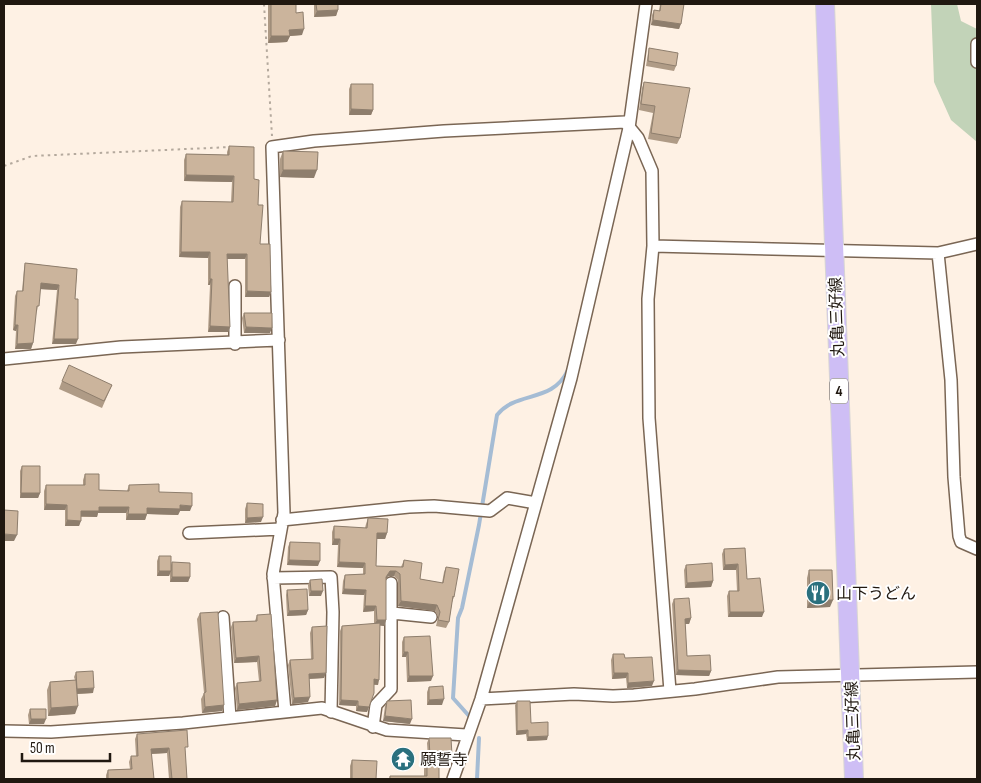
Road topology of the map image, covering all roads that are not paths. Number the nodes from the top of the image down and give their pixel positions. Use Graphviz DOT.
graph roads {
  1 [pos="646,4"];
  2 [pos="825,4"];
  3 [pos="977,44"];
  4 [pos="977,62"];
  5 [pos="627,125"];
  6 [pos="977,244"];
  7 [pos="652,246"];
  8 [pos="834,251"];
  9 [pos="938,253"];
  10 [pos="235,286"];
  11 [pos="279,340"];
  12 [pos="235,344"];
  13 [pos="4,359"];
  14 [pos="536,504"];
  15 [pos="281,524"];
  16 [pos="189,533"];
  17 [pos="977,549"];
  18 [pos="273,578"];
  19 [pos="391,583"];
  20 [pos="392,613"];
  21 [pos="223,617"];
  22 [pos="431,617"];
  23 [pos="977,672"];
  24 [pos="850,674"];
  25 [pos="670,691"];
  26 [pos="481,699"];
  27 [pos="285,712"];
  28 [pos="331,712"];
  29 [pos="230,718"];
  30 [pos="373,727"];
  31 [pos="4,730"];
  32 [pos="466,735"];
  33 [pos="453,779"];
  34 [pos="854,779"];
  1 -- 5 [label="street"];
  2 -- 8 [label="main road, 丸亀三好線 / 4"];
  3 -- 4 [label="street"];
  5 -- 7 [label="street"];
  5 -- 11 [label="street"];
  5 -- 14 [label="street"];
  6 -- 9 [label="street"];
  7 -- 8 [label="street"];
  7 -- 25 [label="street"];
  8 -- 9 [label="street"];
  8 -- 24 [label="main road, 丸亀三好線 / 4"];
  9 -- 17 [label="street"];
  10 -- 12 [label="street"];
  11 -- 12 [label="street"];
  11 -- 15 [label="street"];
  12 -- 13 [label="street"];
  14 -- 15 [label="street"];
  14 -- 26 [label="street"];
  15 -- 16 [label="street"];
  15 -- 18 [label="street"];
  18 -- 27 [label="street"];
  18 -- 28 [label="street"];
  19 -- 20 [label="street"];
  20 -- 22 [label="street"];
  20 -- 30 [label="street"];
  21 -- 29 [label="street"];
  23 -- 24 [label="street"];
  24 -- 25 [label="street"];
  24 -- 34 [label="main road, 丸亀三好線 / 4"];
  25 -- 26 [label="street"];
  26 -- 32 [label="street"];
  27 -- 28 [label="street"];
  27 -- 29 [label="street"];
  28 -- 30 [label="street"];
  29 -- 31 [label="street"];
  30 -- 32 [label="street"];
  32 -- 33 [label="street"];
}
